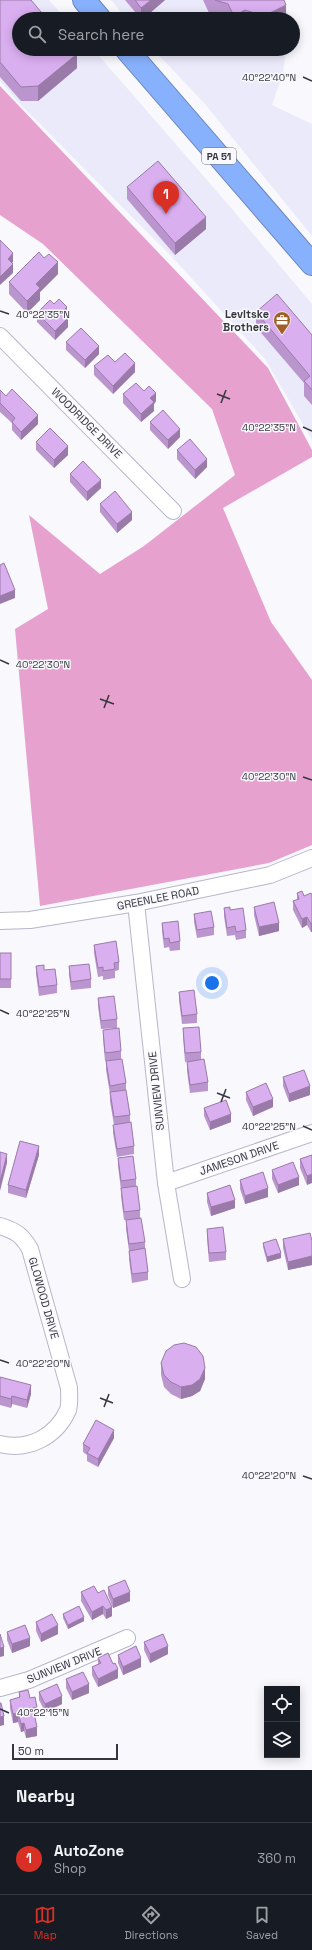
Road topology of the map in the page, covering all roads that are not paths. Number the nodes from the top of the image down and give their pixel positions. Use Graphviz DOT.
graph roads {
  1 [pos="84,0"];
  2 [pos="94,12"];
  3 [pos="132,56"];
  4 [pos="312,264"];
  5 [pos="0,336"];
  6 [pos="173,511"];
  7 [pos="312,858"];
  8 [pos="136,903"];
  9 [pos="0,920"];
  10 [pos="312,1133"];
  11 [pos="166,1183"];
  12 [pos="0,1226"];
  13 [pos="182,1279"];
  14 [pos="0,1444"];
  15 [pos="127,1638"];
  16 [pos="0,1688"];
  1 -- 2 [label="highway"];
  3 -- 4 [label="highway, PA 51"];
  5 -- 6 [label="street, WOODRIDGE DRIVE"];
  7 -- 8 [label="street, GREENLEE ROAD"];
  8 -- 9 [label="street, GREENLEE ROAD"];
  8 -- 11 [label="street, SUNVIEW DRIVE"];
  10 -- 11 [label="street, JAMESON DRIVE"];
  11 -- 13 [label="street, SUNVIEW DRIVE"];
  12 -- 14 [label="street, GLOWOOD DRIVE"];
  15 -- 16 [label="street, SUNVIEW DRIVE"];
}
